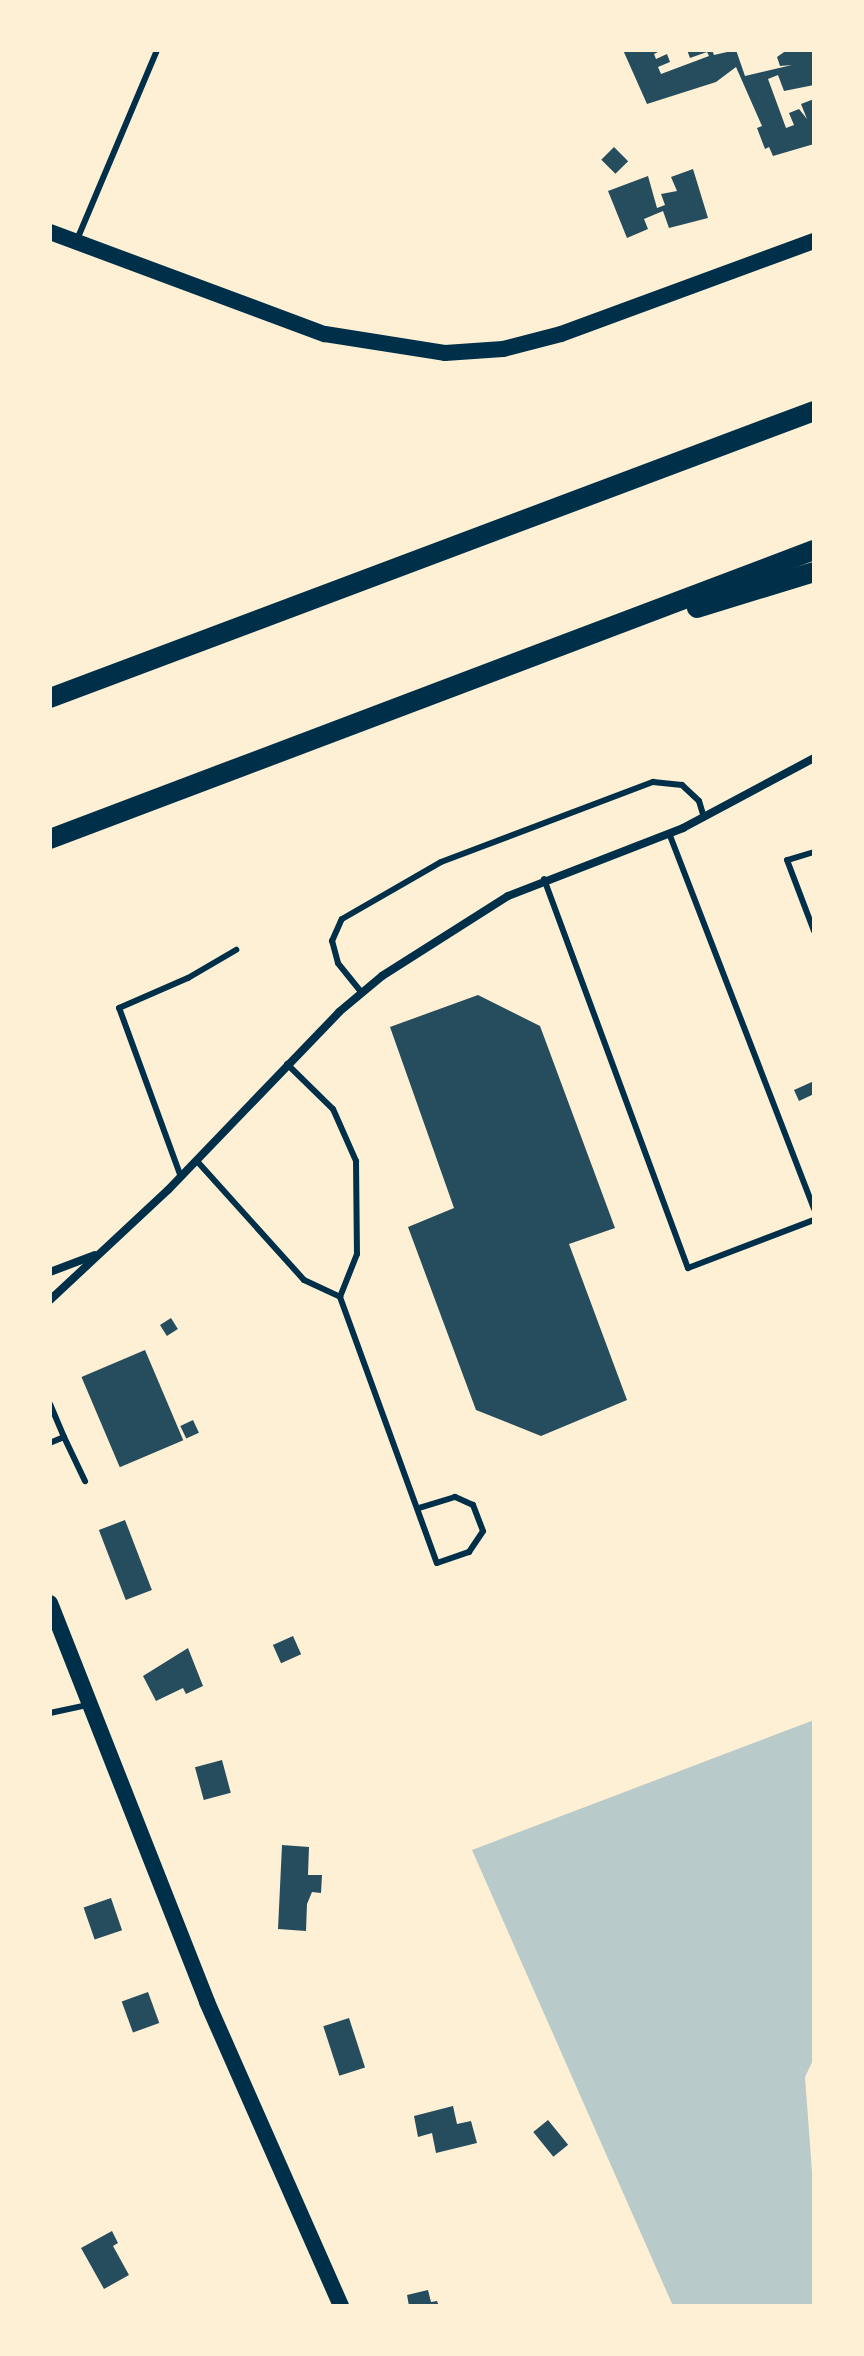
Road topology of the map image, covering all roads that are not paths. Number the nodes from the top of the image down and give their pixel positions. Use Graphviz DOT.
graph roads {
  1 [pos="157,50"];
  2 [pos="50,232"];
  3 [pos="814,241"];
  4 [pos="76,242"];
  5 [pos="814,411"];
  6 [pos="814,550"];
  7 [pos="814,572"];
  8 [pos="529,659"];
  9 [pos="50,698"];
  10 [pos="814,758"];
  11 [pos="704,817"];
  12 [pos="669,833"];
  13 [pos="50,839"];
  14 [pos="814,852"];
  15 [pos="544,879"];
  16 [pos="814,931"];
  17 [pos="236,950"];
  18 [pos="362,993"];
  19 [pos="287,1064"];
  20 [pos="196,1160"];
  21 [pos="181,1177"];
  22 [pos="814,1209"];
  23 [pos="814,1220"];
  24 [pos="96,1254"];
  25 [pos="50,1272"];
  26 [pos="340,1297"];
  27 [pos="50,1300"];
  28 [pos="50,1404"];
  29 [pos="64,1437"];
  30 [pos="50,1443"];
  31 [pos="85,1481"];
  32 [pos="418,1508"];
  33 [pos="50,1603"];
  34 [pos="91,1705"];
  35 [pos="50,1713"];
  36 [pos="341,2306"];
  1 -- 4 [label="lane"];
  2 -- 4 [label="main road"];
  3 -- 4 [label="main road"];
  5 -- 9 [label="highway"];
  6 -- 8 [label="highway"];
  7 -- 8 [label="highway"];
  8 -- 13 [label="highway"];
  10 -- 11 [label="street"];
  11 -- 12 [label="street"];
  11 -- 18 [label="lane"];
  12 -- 15 [label="street"];
  12 -- 22 [label="lane"];
  14 -- 16 [label="lane"];
  15 -- 18 [label="street"];
  15 -- 23 [label="lane"];
  17 -- 21 [label="lane"];
  18 -- 19 [label="street"];
  19 -- 20 [label="street"];
  19 -- 26 [label="lane"];
  20 -- 21 [label="street"];
  20 -- 26 [label="lane"];
  21 -- 24 [label="street"];
  24 -- 25 [label="street"];
  24 -- 27 [label="street"];
  26 -- 32 [label="lane"];
  28 -- 29 [label="lane"];
  29 -- 30 [label="lane"];
  29 -- 31 [label="lane"];
  32 -- 32 [label="lane"];
  33 -- 34 [label="main road"];
  34 -- 35 [label="lane"];
  34 -- 36 [label="main road"];
}
